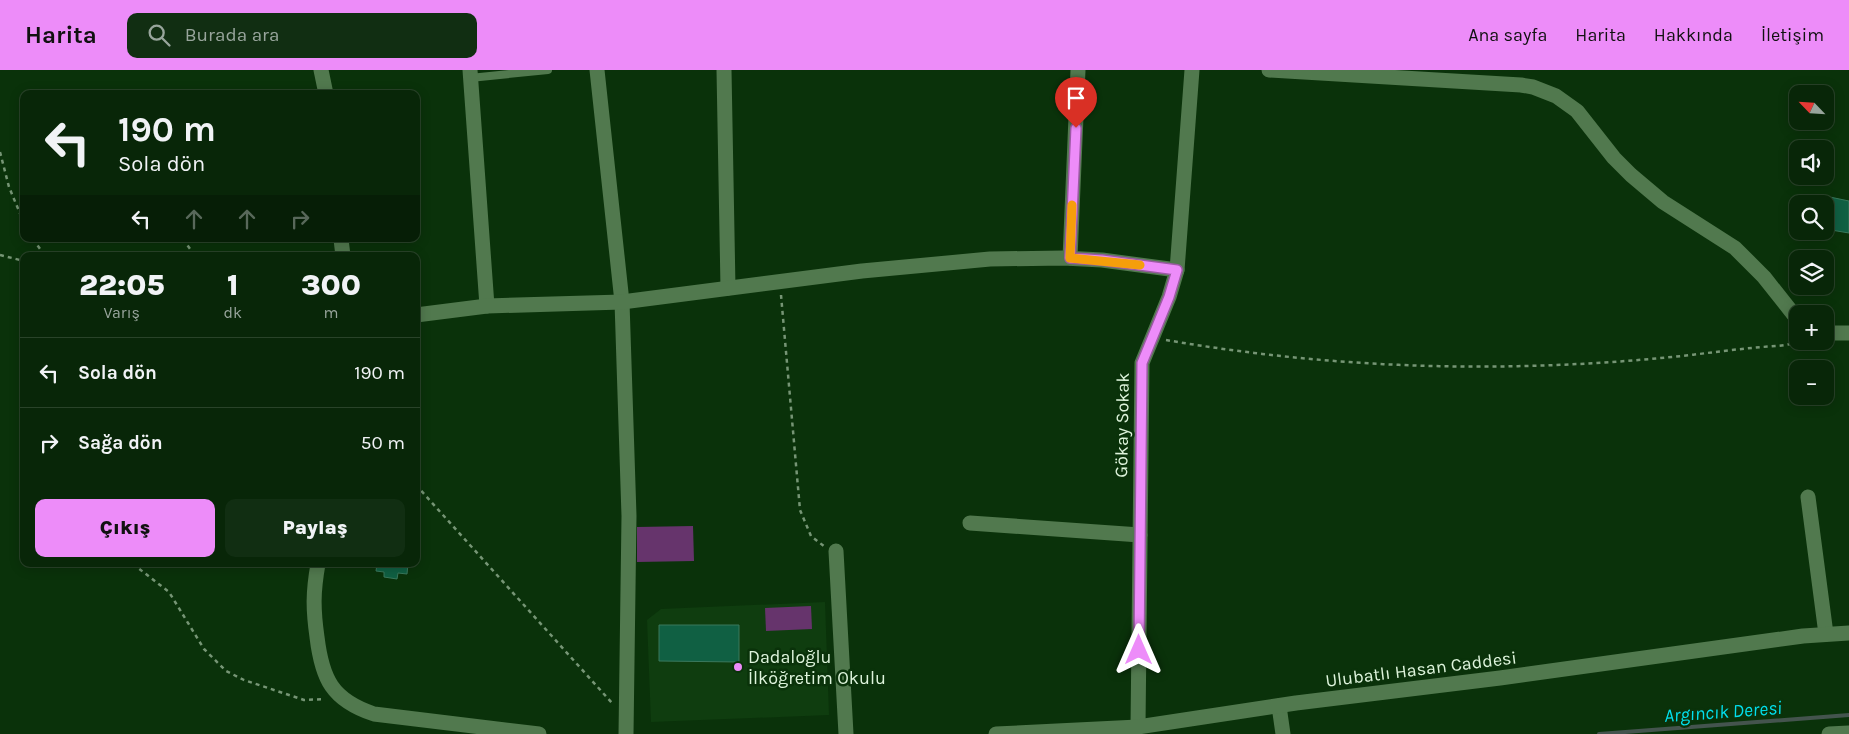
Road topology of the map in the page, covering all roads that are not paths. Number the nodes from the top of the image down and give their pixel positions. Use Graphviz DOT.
graph roads {
  1 [pos="321,70"];
  2 [pos="548,70"];
  3 [pos="597,70"];
  4 [pos="724,70"];
  5 [pos="1078,70"];
  6 [pos="1192,70"];
  7 [pos="1269,70"];
  8 [pos="1332,72"];
  9 [pos="470,74"];
  10 [pos="325,90"];
  11 [pos="1070,258"];
  12 [pos="1177,270"];
  13 [pos="728,288"];
  14 [pos="622,302"];
  15 [pos="488,306"];
  16 [pos="1789,309"];
  17 [pos="420,314"];
  18 [pos="1834,333"];
  19 [pos="1849,333"];
  20 [pos="1808,497"];
  21 [pos="970,523"];
  22 [pos="1140,535"];
  23 [pos="836,551"];
  24 [pos="318,567"];
  25 [pos="1849,633"];
  26 [pos="1826,634"];
  27 [pos="1279,706"];
  28 [pos="626,727"];
  29 [pos="1138,727"];
  30 [pos="1278,732"];
  31 [pos="1849,733"];
  32 [pos="539,734"];
  33 [pos="846,734"];
  34 [pos="996,734"];
  35 [pos="1829,734"];
  1 -- 10 [label="street"];
  2 -- 9 [label="lane"];
  3 -- 14 [label="street"];
  4 -- 13 [label="street"];
  5 -- 11 [label="street"];
  6 -- 12 [label="street, Gökay Sokak"];
  7 -- 8 [label="street"];
  8 -- 16 [label="street"];
  9 -- 15 [label="street"];
  11 -- 12 [label="street"];
  11 -- 13 [label="street"];
  12 -- 22 [label="street, Gökay Sokak"];
  13 -- 14 [label="street"];
  14 -- 15 [label="street"];
  14 -- 28 [label="street"];
  15 -- 17 [label="street"];
  18 -- 19 [label="street"];
  20 -- 26 [label="street"];
  21 -- 22 [label="street"];
  22 -- 29 [label="street, Gökay Sokak"];
  23 -- 33 [label="street"];
  24 -- 32 [label="street"];
  25 -- 26 [label="street, Ulubatlı Hasan Caddesi"];
  26 -- 27 [label="street, Ulubatlı Hasan Caddesi"];
  27 -- 29 [label="street, Ulubatlı Hasan Caddesi"];
  27 -- 30 [label="street"];
  29 -- 34 [label="street, Ulubatlı Hasan Caddesi"];
  31 -- 35 [label="street"];
}
